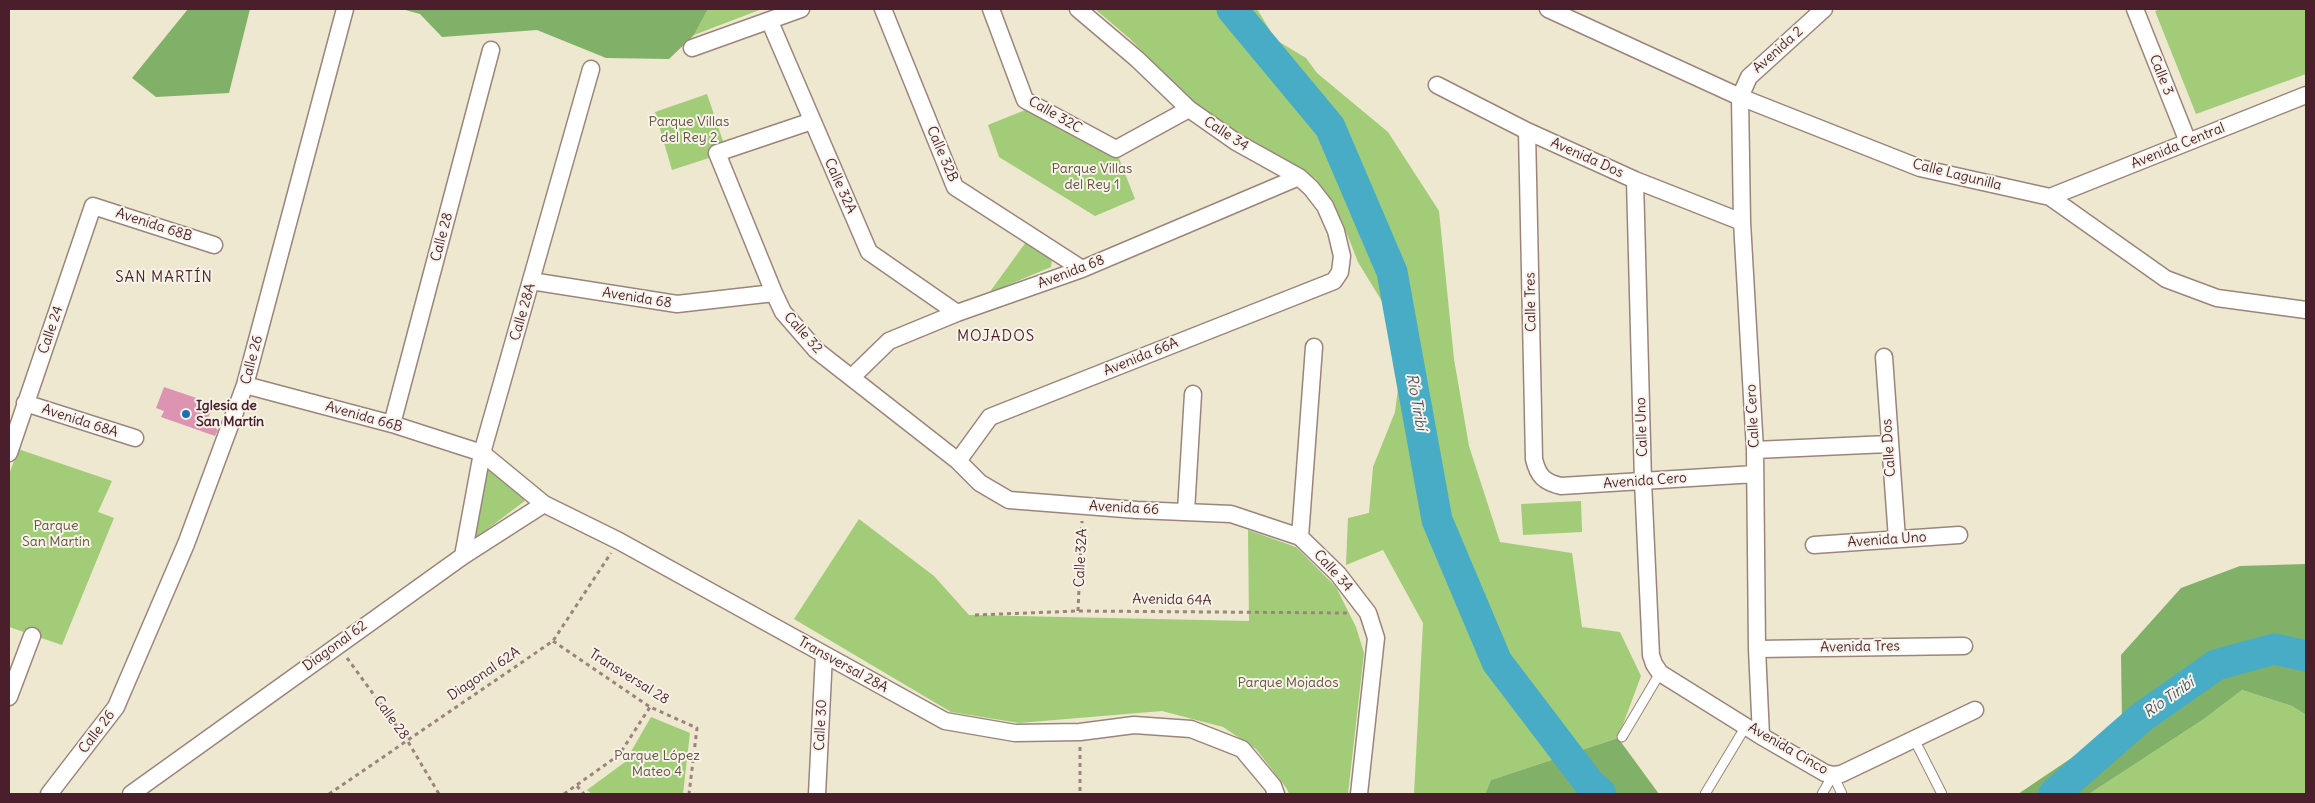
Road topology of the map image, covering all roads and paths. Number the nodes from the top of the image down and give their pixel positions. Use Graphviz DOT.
graph roads {
  1 [pos="345,9"];
  2 [pos="801,9"];
  3 [pos="883,9"];
  4 [pos="991,9"];
  5 [pos="1078,9"];
  6 [pos="1548,9"];
  7 [pos="1824,9"];
  8 [pos="2135,9"];
  9 [pos="770,22"];
  10 [pos="692,48"];
  11 [pos="491,50"];
  12 [pos="591,69"];
  13 [pos="1437,85"];
  14 [pos="2306,95"];
  15 [pos="1740,97"];
  16 [pos="1189,109"];
  17 [pos="812,121"];
  18 [pos="1527,131"];
  19 [pos="2188,142"];
  20 [pos="1299,177"];
  21 [pos="1635,180"];
  22 [pos="2050,197"];
  23 [pos="93,206"];
  24 [pos="1742,222"];
  25 [pos="214,245"];
  26 [pos="1082,269"];
  27 [pos="1340,272"];
  28 [pos="532,281"];
  29 [pos="774,293"];
  30 [pos="2306,310"];
  31 [pos="957,313"];
  32 [pos="1314,347"];
  33 [pos="1884,357"];
  34 [pos="852,377"];
  35 [pos="245,385"];
  36 [pos="1193,394"];
  37 [pos="25,403"];
  38 [pos="392,424"];
  39 [pos="135,438"];
  40 [pos="1888,444"];
  41 [pos="1755,450"];
  42 [pos="9,453"];
  43 [pos="482,453"];
  44 [pos="958,461"];
  45 [pos="1538,474"];
  46 [pos="1755,474"];
  47 [pos="1643,481"];
  48 [pos="544,504"];
  49 [pos="1083,506"];
  50 [pos="1186,511"];
  51 [pos="1959,535"];
  52 [pos="1300,537"];
  53 [pos="1897,539"];
  54 [pos="619,541"];
  55 [pos="1814,545"];
  56 [pos="462,556"];
  57 [pos="1078,611"];
  58 [pos="1368,614"];
  59 [pos="975,615"];
  60 [pos="32,636"];
  61 [pos="553,641"];
  62 [pos="338,645"];
  63 [pos="1964,646"];
  64 [pos="1757,649"];
  65 [pos="824,655"];
  66 [pos="1660,673"];
  67 [pos="9,697"];
  68 [pos="650,708"];
  69 [pos="1975,710"];
  70 [pos="1746,726"];
  71 [pos="1080,732"];
  72 [pos="1622,736"];
  73 [pos="1760,736"];
  74 [pos="1914,739"];
  75 [pos="407,740"];
  76 [pos="1833,775"];
  77 [pos="577,786"];
  78 [pos="48,794"];
  79 [pos="131,794"];
  80 [pos="329,794"];
  81 [pos="439,794"];
  82 [pos="564,794"];
  83 [pos="584,794"];
  84 [pos="689,794"];
  85 [pos="817,794"];
  86 [pos="1080,794"];
  87 [pos="1276,794"];
  88 [pos="1359,794"];
  89 [pos="1705,794"];
  90 [pos="1822,794"];
  91 [pos="1842,794"];
  92 [pos="1942,794"];
  1 -- 35 [label="street, Calle 26"];
  2 -- 9 [label="street"];
  3 -- 26 [label="street, Calle 32B"];
  4 -- 16 [label="street, Calle 32C"];
  5 -- 16 [label="street, Calle 34"];
  6 -- 15 [label="street, Calle Lagunilla"];
  7 -- 15 [label="street, Avenida 2"];
  8 -- 19 [label="street, Calle 3"];
  9 -- 10 [label="street"];
  9 -- 17 [label="street, Calle 32A"];
  11 -- 38 [label="street, Calle 28"];
  12 -- 28 [label="street, Calle 28A"];
  13 -- 18 [label="street, Avenida Dos"];
  14 -- 19 [label="street, Avenida Central"];
  15 -- 22 [label="street, Calle Lagunilla"];
  15 -- 24 [label="street, Calle Cero"];
  16 -- 20 [label="street, Calle 34"];
  17 -- 29 [label="street, Calle 32"];
  17 -- 31 [label="street, Calle 32A"];
  18 -- 21 [label="street, Avenida Dos"];
  18 -- 45 [label="street, Calle Tres"];
  19 -- 22 [label="street, Avenida Central"];
  20 -- 26 [label="street, Avenida 68"];
  20 -- 27 [label="street, Calle 34"];
  21 -- 24 [label="street, Avenida Dos"];
  21 -- 47 [label="street, Calle Uno"];
  22 -- 30 [label="street, Calle Lagunilla"];
  23 -- 25 [label="street, Avenida 68B"];
  23 -- 37 [label="street, Calle 24"];
  24 -- 41 [label="street, Calle Cero"];
  26 -- 31 [label="street, Avenida 68"];
  27 -- 44 [label="street, Avenida 66A"];
  28 -- 29 [label="street, Avenida 68"];
  28 -- 43 [label="street, Calle 28A"];
  29 -- 34 [label="street, Calle 32"];
  31 -- 34 [label="street, Avenida 68"];
  32 -- 52 [label="street"];
  33 -- 40 [label="street, Calle Dos"];
  34 -- 44 [label="street, Calle 32"];
  35 -- 38 [label="street, Avenida 66B"];
  35 -- 78 [label="street, Calle 26"];
  36 -- 50 [label="street"];
  37 -- 39 [label="street, Avenida 68A"];
  37 -- 42 [label="street, Calle 24"];
  38 -- 43 [label="street, Avenida 66B"];
  40 -- 41 [label="street"];
  40 -- 53 [label="street, Calle Dos"];
  41 -- 46 [label="street, Calle Cero"];
  43 -- 48 [label="street, Transversal 28A"];
  43 -- 56 [label="street, Calle 28A"];
  44 -- 49 [label="street, Avenida 66"];
  45 -- 47 [label="street, Avenida Cero"];
  46 -- 47 [label="street, Avenida Cero"];
  46 -- 64 [label="street, Calle Cero"];
  47 -- 66 [label="street, Calle Uno"];
  48 -- 54 [label="street, Transversal 28A"];
  48 -- 56 [label="street, Diagonal 62"];
  49 -- 50 [label="street, Avenida 66"];
  49 -- 57 [label="path, Calle 32A"];
  50 -- 52 [label="street, Avenida 66"];
  51 -- 53 [label="street, Avenida Uno"];
  52 -- 58 [label="street, Calle 34"];
  53 -- 55 [label="street, Avenida Uno"];
  54 -- 61 [label="path, Diagonal 62A"];
  54 -- 65 [label="street, Transversal 28A"];
  56 -- 62 [label="street, Diagonal 62"];
  57 -- 58 [label="path, Avenida 64A"];
  57 -- 59 [label="path, Avenida 64A"];
  58 -- 88 [label="street, Calle 34"];
  60 -- 67 [label="street"];
  61 -- 68 [label="path, Transversal 28"];
  61 -- 75 [label="path, Diagonal 62A"];
  62 -- 75 [label="path, Calle 28"];
  62 -- 79 [label="street, Diagonal 62"];
  63 -- 64 [label="street, Avenida Tres"];
  64 -- 73 [label="street, Calle Cero"];
  65 -- 71 [label="street, Transversal 28A"];
  65 -- 85 [label="street, Calle 30"];
  66 -- 70 [label="street, Avenida Cinco"];
  66 -- 72 [label="lane"];
  68 -- 77 [label="path"];
  68 -- 84 [label="path, Transversal 28"];
  69 -- 74 [label="street, Avenida Cinco"];
  70 -- 73 [label="street, Avenida Cinco"];
  70 -- 89 [label="lane"];
  71 -- 86 [label="path"];
  71 -- 87 [label="street, Transversal 28A"];
  73 -- 76 [label="street, Avenida Cinco"];
  74 -- 76 [label="street, Avenida Cinco"];
  74 -- 92 [label="lane"];
  75 -- 80 [label="path, Diagonal 62A"];
  75 -- 81 [label="path, Calle 28"];
  76 -- 90 [label="lane"];
  76 -- 91 [label="lane"];
  77 -- 82 [label="path"];
  77 -- 83 [label="path"];
}
